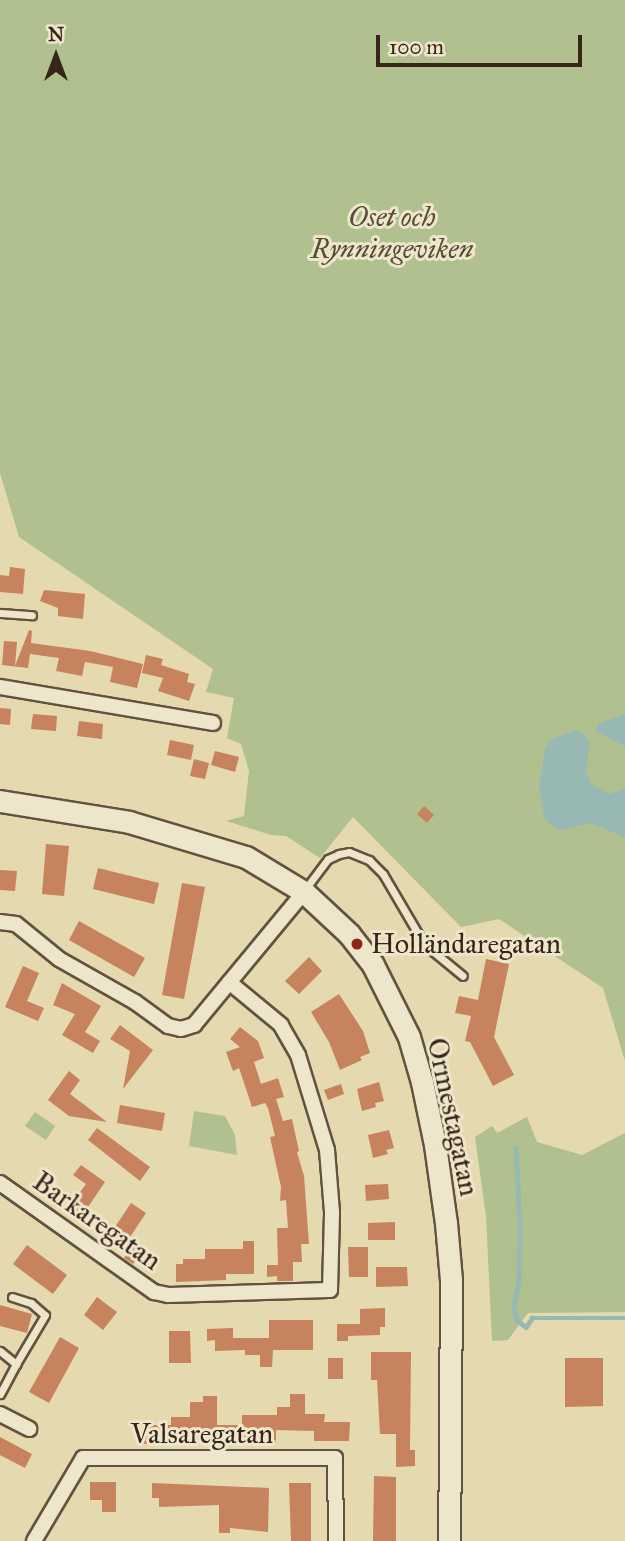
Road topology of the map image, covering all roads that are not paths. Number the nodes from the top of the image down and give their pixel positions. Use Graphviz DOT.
graph roads {
  1 [pos="0,613"];
  2 [pos="32,615"];
  3 [pos="0,687"];
  4 [pos="213,723"];
  5 [pos="0,801"];
  6 [pos="303,892"];
  7 [pos="0,922"];
  8 [pos="463,976"];
  9 [pos="229,982"];
  10 [pos="0,1183"];
  11 [pos="12,1297"];
  12 [pos="0,1351"];
  13 [pos="16,1364"];
  14 [pos="0,1394"];
  15 [pos="0,1413"];
  16 [pos="29,1429"];
  17 [pos="34,1541"];
  18 [pos="335,1541"];
  19 [pos="449,1541"];
  1 -- 2 [label="lane"];
  3 -- 4 [label="street"];
  5 -- 6 [label="street, Ormestagatan"];
  6 -- 8 [label="lane"];
  6 -- 9 [label="street"];
  6 -- 19 [label="street, Ormestagatan"];
  7 -- 9 [label="street"];
  9 -- 10 [label="street, Barkaregatan"];
  11 -- 13 [label="lane"];
  12 -- 13 [label="lane"];
  13 -- 14 [label="lane"];
  15 -- 16 [label="street"];
  17 -- 18 [label="street, Valsaregatan"];
}
